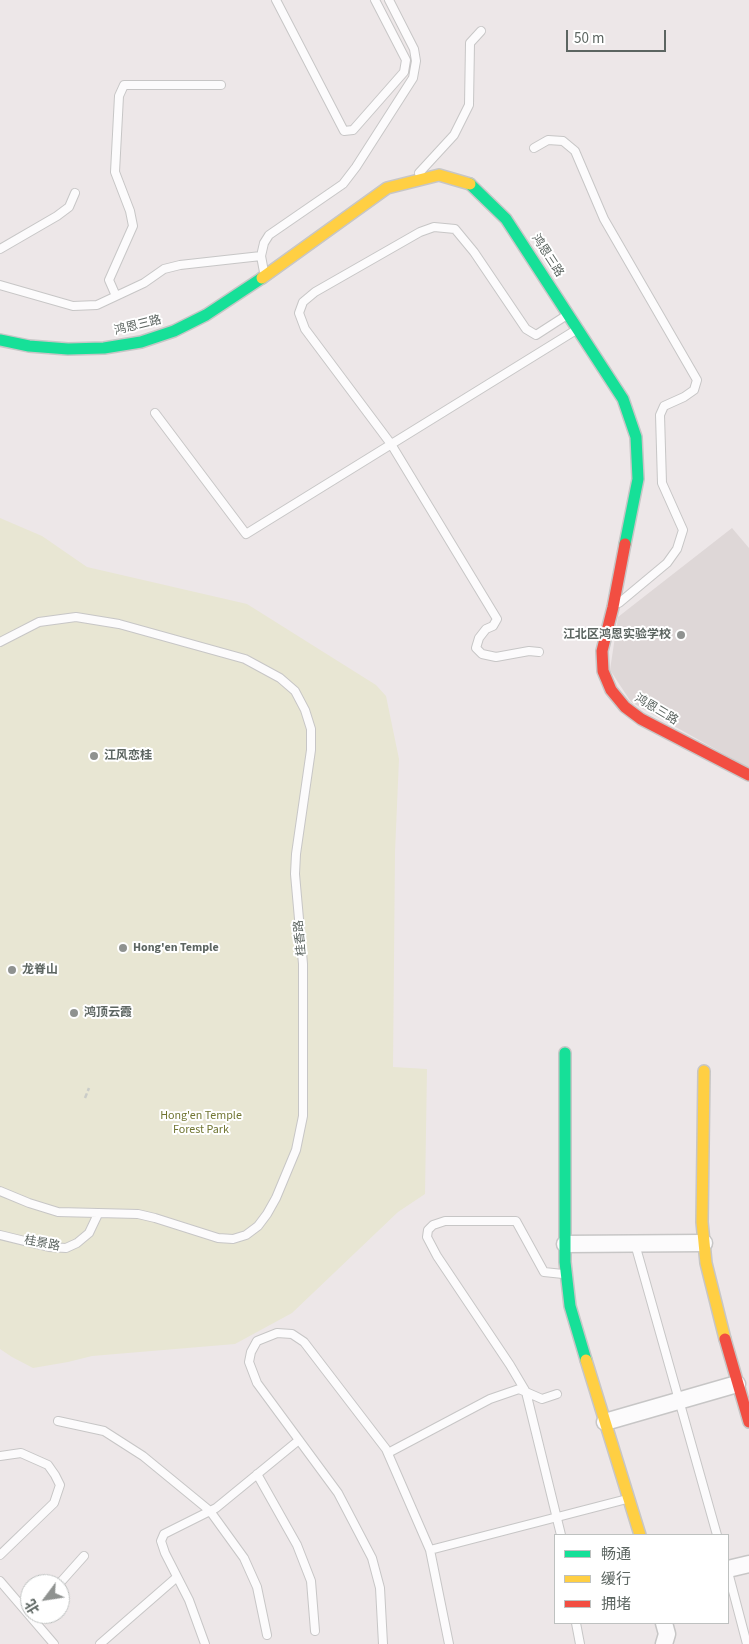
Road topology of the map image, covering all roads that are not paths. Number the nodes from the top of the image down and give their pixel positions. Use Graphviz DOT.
graph roads {
  1 [pos="276,0"];
  2 [pos="375,0"];
  3 [pos="389,0"];
  4 [pos="481,31"];
  5 [pos="221,85"];
  6 [pos="534,148"];
  7 [pos="411,182"];
  8 [pos="75,193"];
  9 [pos="0,249"];
  10 [pos="261,256"];
  11 [pos="265,276"];
  12 [pos="0,285"];
  13 [pos="116,296"];
  14 [pos="568,314"];
  15 [pos="577,329"];
  16 [pos="0,340"];
  17 [pos="155,413"];
  18 [pos="391,444"];
  19 [pos="613,607"];
  20 [pos="0,642"];
  21 [pos="539,652"];
  22 [pos="749,775"];
  23 [pos="565,1053"];
  24 [pos="704,1071"];
  25 [pos="0,1190"];
  26 [pos="98,1214"];
  27 [pos="0,1235"];
  28 [pos="704,1242"];
  29 [pos="635,1243"];
  30 [pos="565,1244"];
  31 [pos="567,1274"];
  32 [pos="737,1384"];
  33 [pos="526,1392"];
  34 [pos="557,1394"];
  35 [pos="679,1400"];
  36 [pos="58,1421"];
  37 [pos="605,1422"];
  38 [pos="749,1422"];
  39 [pos="299,1440"];
  40 [pos="388,1453"];
  41 [pos="0,1456"];
  42 [pos="257,1474"];
  43 [pos="629,1498"];
  44 [pos="210,1511"];
  45 [pos="558,1517"];
  46 [pos="561,1534"];
  47 [pos="640,1534"];
  48 [pos="718,1534"];
  49 [pos="430,1550"];
  50 [pos="0,1556"];
  51 [pos="84,1556"];
  52 [pos="749,1564"];
  53 [pos="729,1571"];
  54 [pos="68,1574"];
  55 [pos="729,1575"];
  56 [pos="177,1577"];
  57 [pos="0,1581"];
  58 [pos="20,1604"];
  59 [pos="37,1624"];
  60 [pos="576,1624"];
  61 [pos="664,1624"];
  62 [pos="315,1631"];
  63 [pos="267,1635"];
  64 [pos="54,1644"];
  65 [pos="100,1644"];
  66 [pos="205,1644"];
  67 [pos="382,1644"];
  68 [pos="449,1644"];
  69 [pos="580,1644"];
  70 [pos="664,1644"];
  71 [pos="747,1644"];
  1 -- 2 [label="lane"];
  3 -- 10 [label="lane"];
  4 -- 7 [label="lane"];
  5 -- 13 [label="lane"];
  6 -- 19 [label="lane"];
  7 -- 11 [label="street, 鸿恩三路"];
  7 -- 14 [label="street, 鸿恩三路"];
  8 -- 9 [label="lane"];
  10 -- 11 [label="lane"];
  10 -- 13 [label="lane"];
  11 -- 16 [label="street, 鸿恩三路"];
  12 -- 13 [label="lane"];
  14 -- 15 [label="street, 鸿恩三路"];
  14 -- 18 [label="lane"];
  15 -- 18 [label="lane"];
  15 -- 19 [label="street, 鸿恩三路"];
  17 -- 18 [label="lane"];
  18 -- 21 [label="lane"];
  19 -- 22 [label="street, 鸿恩三路"];
  20 -- 26 [label="lane, 桂香路"];
  23 -- 30 [label="street"];
  24 -- 28 [label="street"];
  25 -- 26 [label="lane, 桂香路"];
  26 -- 27 [label="lane, 桂景路"];
  28 -- 29 [label="street"];
  28 -- 32 [label="street"];
  29 -- 30 [label="street"];
  29 -- 35 [label="lane"];
  30 -- 31 [label="street"];
  31 -- 33 [label="lane"];
  31 -- 37 [label="street"];
  32 -- 35 [label="street"];
  32 -- 38 [label="street"];
  33 -- 34 [label="lane"];
  33 -- 40 [label="lane"];
  33 -- 45 [label="lane"];
  35 -- 37 [label="street"];
  35 -- 48 [label="lane"];
  36 -- 44 [label="lane"];
  37 -- 43 [label="street"];
  39 -- 40 [label="lane"];
  39 -- 42 [label="lane"];
  39 -- 67 [label="lane"];
  40 -- 49 [label="lane"];
  41 -- 50 [label="lane"];
  42 -- 44 [label="lane"];
  42 -- 62 [label="lane"];
  43 -- 45 [label="lane"];
  43 -- 47 [label="street"];
  44 -- 56 [label="lane"];
  44 -- 63 [label="lane"];
  45 -- 46 [label="lane"];
  45 -- 49 [label="lane"];
  49 -- 68 [label="lane"];
  51 -- 54 [label="lane"];
  52 -- 53 [label="street"];
  55 -- 71 [label="lane"];
  56 -- 65 [label="lane"];
  56 -- 66 [label="lane"];
  57 -- 58 [label="lane"];
  59 -- 64 [label="lane"];
  60 -- 69 [label="lane"];
  61 -- 70 [label="street"];
}
